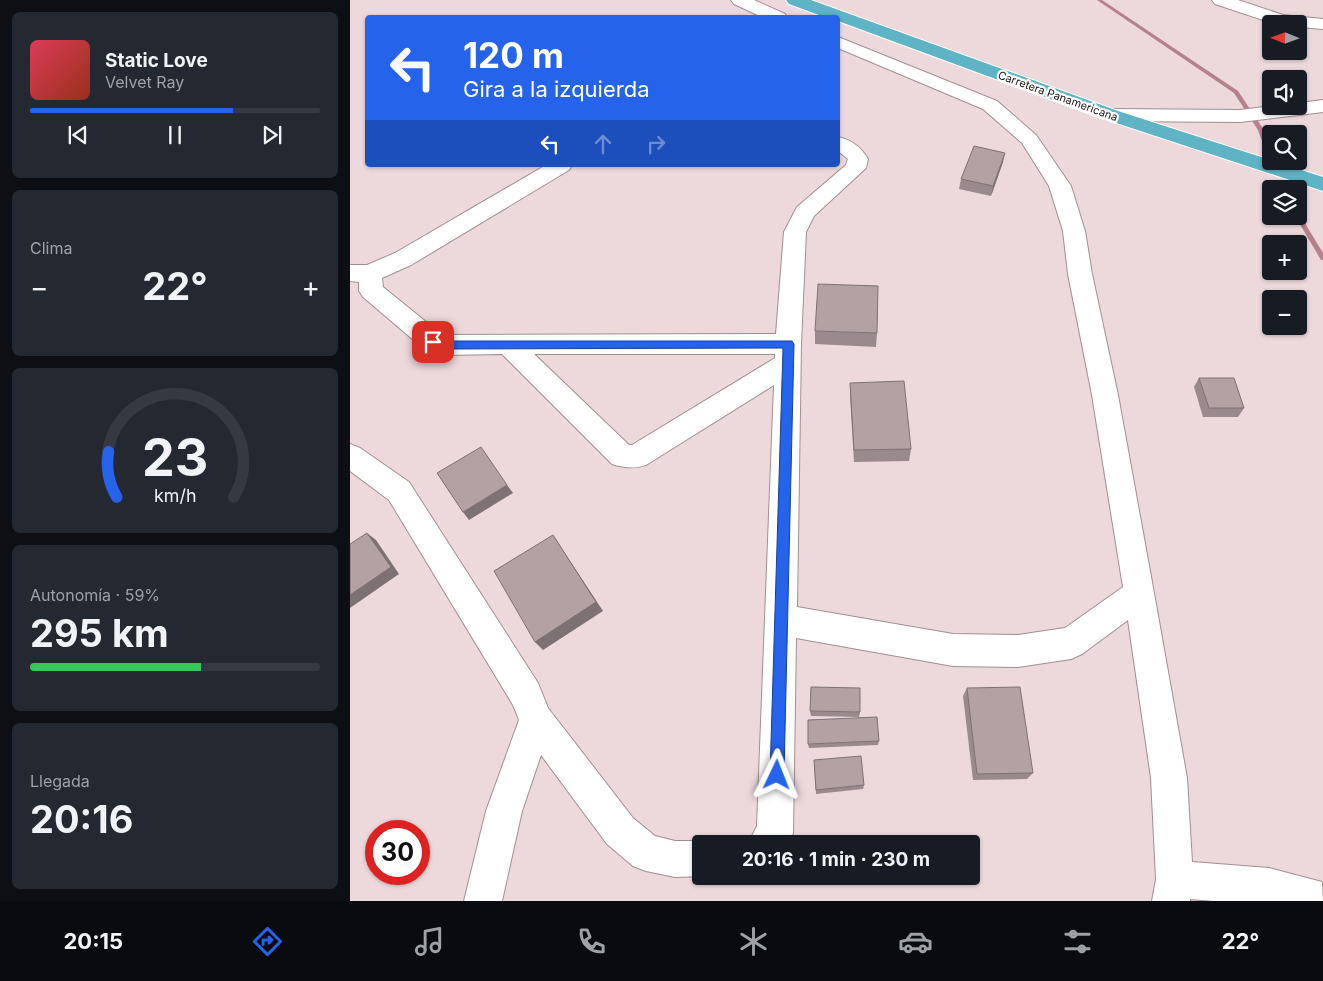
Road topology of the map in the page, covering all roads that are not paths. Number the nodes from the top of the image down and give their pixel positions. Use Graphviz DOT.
graph roads {
  1 [pos="740,0"];
  2 [pos="795,0"];
  3 [pos="1221,0"];
  4 [pos="772,15"];
  5 [pos="836,15"];
  6 [pos="840,17"];
  7 [pos="1323,24"];
  8 [pos="840,43"];
  9 [pos="1323,106"];
  10 [pos="1111,116"];
  11 [pos="840,144"];
  12 [pos="559,167"];
  13 [pos="1323,184"];
  14 [pos="360,274"];
  15 [pos="507,344"];
  16 [pos="788,353"];
  17 [pos="350,456"];
  18 [pos="1139,593"];
  19 [pos="782,620"];
  20 [pos="536,720"];
  21 [pos="773,835"];
  22 [pos="692,859"];
  23 [pos="1173,890"];
  24 [pos="482,901"];
  25 [pos="1322,901"];
  1 -- 4 [label="street"];
  2 -- 5 [label="highway, Carretera Panamericana"];
  3 -- 7 [label="street"];
  6 -- 10 [label="highway, Carretera Panamericana"];
  8 -- 18 [label="street"];
  9 -- 10 [label="street"];
  10 -- 13 [label="highway, Carretera Panamericana"];
  11 -- 16 [label="street"];
  12 -- 14 [label="street"];
  14 -- 15 [label="street"];
  15 -- 16 [label="street"];
  15 -- 16 [label="street"];
  16 -- 19 [label="street"];
  17 -- 20 [label="street"];
  18 -- 19 [label="street"];
  18 -- 23 [label="street"];
  19 -- 21 [label="street"];
  20 -- 22 [label="street"];
  20 -- 24 [label="street"];
  23 -- 25 [label="street"];
}
